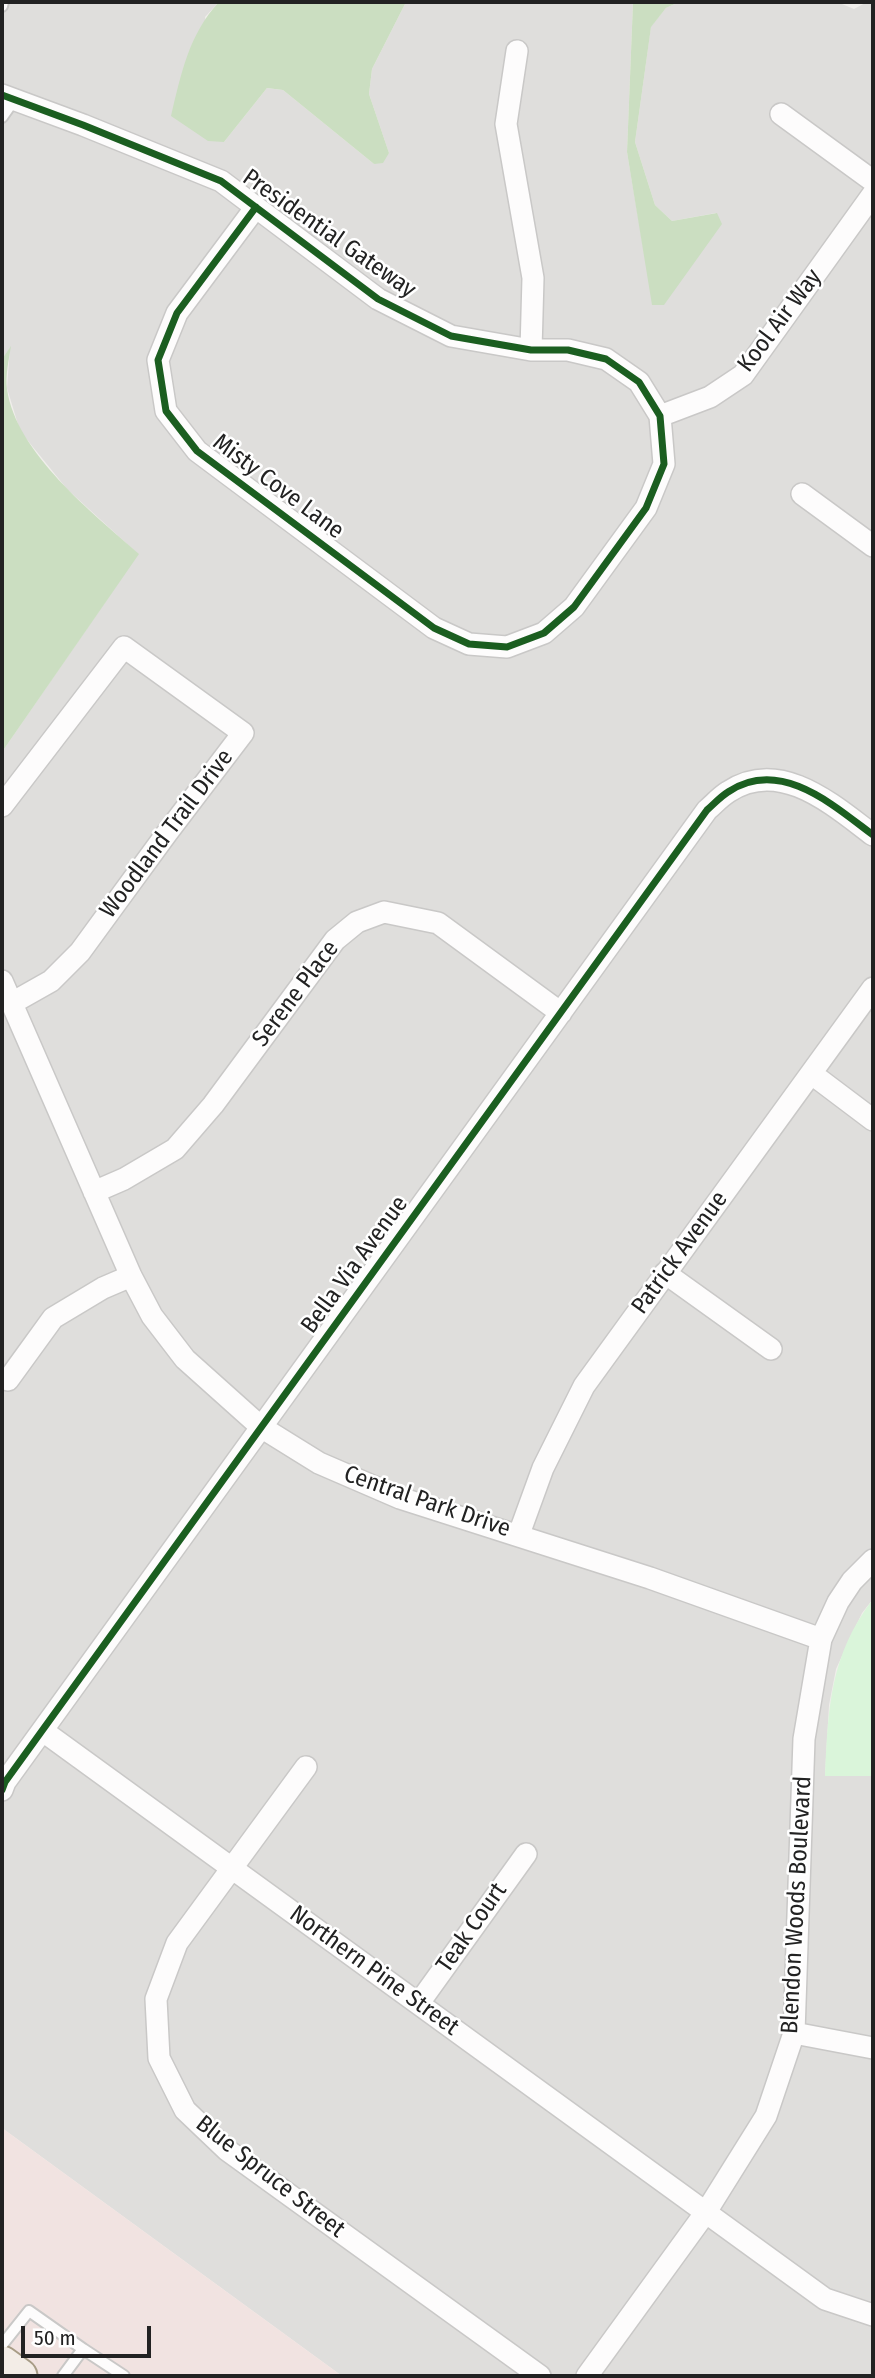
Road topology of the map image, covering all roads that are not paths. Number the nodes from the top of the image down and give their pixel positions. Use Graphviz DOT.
graph roads {
  1 [pos="517,51"];
  2 [pos="8,97"];
  3 [pos="781,114"];
  4 [pos="2,117"];
  5 [pos="873,181"];
  6 [pos="873,194"];
  7 [pos="256,207"];
  8 [pos="531,349"];
  9 [pos="660,416"];
  10 [pos="802,494"];
  11 [pos="873,546"];
  12 [pos="2,806"];
  13 [pos="873,835"];
  14 [pos="2,981"];
  15 [pos="873,988"];
  16 [pos="12,1003"];
  17 [pos="561,1013"];
  18 [pos="812,1074"];
  19 [pos="873,1120"];
  20 [pos="94,1192"];
  21 [pos="665,1273"];
  22 [pos="131,1276"];
  23 [pos="771,1349"];
  24 [pos="8,1380"];
  25 [pos="261,1427"];
  26 [pos="519,1534"];
  27 [pos="873,1560"];
  28 [pos="821,1639"];
  29 [pos="43,1731"];
  30 [pos="306,1767"];
  31 [pos="2,1790"];
  32 [pos="526,1854"];
  33 [pos="231,1868"];
  34 [pos="419,2003"];
  35 [pos="794,2033"];
  36 [pos="873,2048"];
  37 [pos="706,2212"];
  38 [pos="873,2315"];
  39 [pos="2,2345"];
  40 [pos="83,2349"];
  41 [pos="2,2363"];
  42 [pos="20,2376"];
  43 [pos="63,2376"];
  44 [pos="124,2376"];
  45 [pos="540,2376"];
  46 [pos="587,2376"];
  1 -- 8 [label="street"];
  2 -- 4 [label="lane"];
  2 -- 7 [label="street, Presidential Gateway"];
  3 -- 5 [label="street"];
  6 -- 9 [label="street, Kool Air Way"];
  7 -- 8 [label="street, Presidential Gateway"];
  7 -- 9 [label="street, Misty Cove Lane"];
  8 -- 9 [label="street, Presidential Gateway"];
  10 -- 11 [label="street"];
  12 -- 16 [label="street, Woodland Trail Drive"];
  13 -- 17 [label="street, Bella Via Avenue"];
  14 -- 16 [label="street, Central Park Drive"];
  15 -- 18 [label="street, Patrick Avenue"];
  16 -- 20 [label="street, Central Park Drive"];
  17 -- 20 [label="street, Serene Place"];
  17 -- 25 [label="street, Bella Via Avenue"];
  18 -- 19 [label="street"];
  18 -- 21 [label="street, Patrick Avenue"];
  20 -- 22 [label="street, Central Park Drive"];
  21 -- 23 [label="street"];
  21 -- 26 [label="street, Patrick Avenue"];
  22 -- 24 [label="street"];
  22 -- 25 [label="street, Central Park Drive"];
  25 -- 26 [label="street, Central Park Drive"];
  25 -- 29 [label="street, Bella Via Avenue"];
  26 -- 28 [label="street, Central Park Drive"];
  27 -- 28 [label="street, Blendon Woods Boulevard"];
  28 -- 35 [label="street, Blendon Woods Boulevard"];
  29 -- 31 [label="street, Bella Via Avenue"];
  29 -- 33 [label="street, Northern Pine Street"];
  30 -- 33 [label="street, Blue Spruce Street"];
  32 -- 34 [label="street, Teak Court"];
  33 -- 34 [label="street, Northern Pine Street"];
  33 -- 45 [label="street, Blue Spruce Street"];
  34 -- 37 [label="street, Northern Pine Street"];
  35 -- 36 [label="street"];
  35 -- 37 [label="street, Blendon Woods Boulevard"];
  37 -- 38 [label="street, Northern Pine Street"];
  37 -- 46 [label="street, Blendon Woods Boulevard"];
  39 -- 40 [label="lane"];
  40 -- 43 [label="lane"];
  40 -- 44 [label="lane"];
  41 -- 42 [label="main road"];
}
